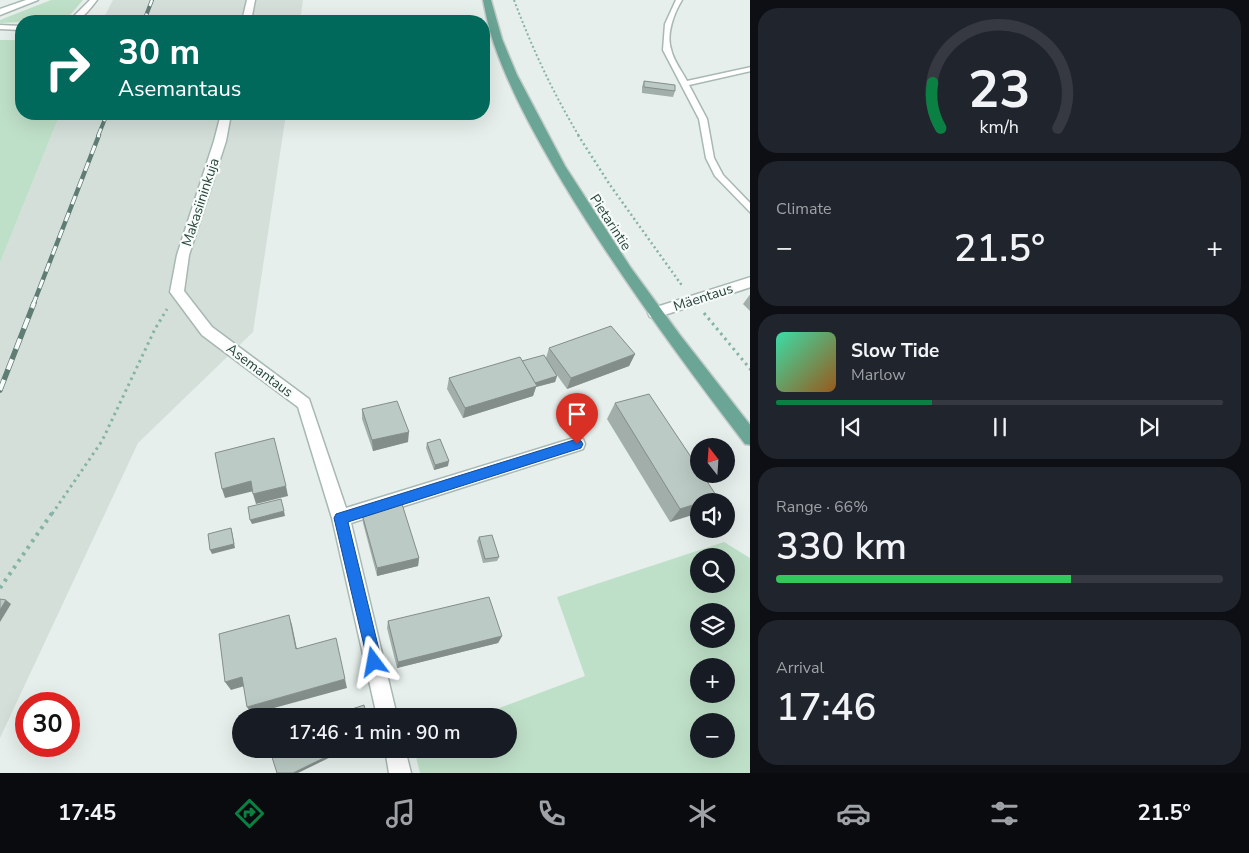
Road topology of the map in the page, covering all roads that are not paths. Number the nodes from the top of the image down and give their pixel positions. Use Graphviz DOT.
graph roads {
  1 [pos="34,0"];
  2 [pos="94,0"];
  3 [pos="251,0"];
  4 [pos="487,0"];
  5 [pos="679,0"];
  6 [pos="0,12"];
  7 [pos="81,15"];
  8 [pos="247,15"];
  9 [pos="0,27"];
  10 [pos="15,28"];
  11 [pos="750,69"];
  12 [pos="685,84"];
  13 [pos="225,120"];
  14 [pos="750,210"];
  15 [pos="750,282"];
  16 [pos="177,292"];
  17 [pos="655,313"];
  18 [pos="750,439"];
  19 [pos="577,444"];
  20 [pos="341,518"];
  21 [pos="385,708"];
  22 [pos="397,758"];
  23 [pos="400,773"];
  1 -- 6 [label="street"];
  2 -- 7 [label="lane"];
  3 -- 8 [label="street"];
  4 -- 17 [label="main road, Pietarintie"];
  5 -- 12 [label="lane"];
  9 -- 10 [label="lane"];
  11 -- 12 [label="lane"];
  12 -- 14 [label="lane"];
  13 -- 16 [label="street, Makasiininkuja"];
  15 -- 17 [label="street, Mäentaus"];
  16 -- 20 [label="street, Asemantaus"];
  17 -- 18 [label="main road, Pietarintie"];
  19 -- 20 [label="street"];
  20 -- 21 [label="street, Asemantaus"];
  22 -- 23 [label="street"];
}
